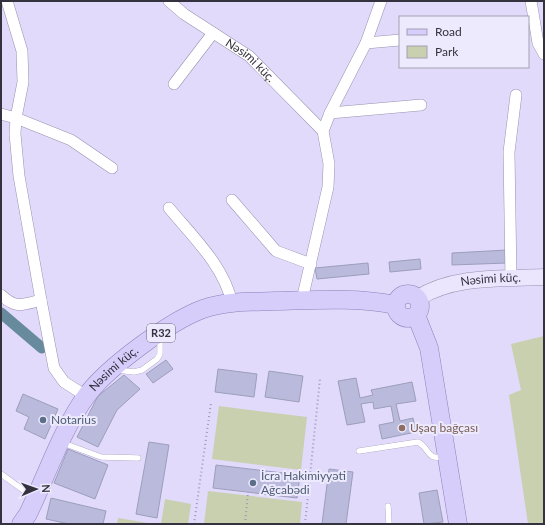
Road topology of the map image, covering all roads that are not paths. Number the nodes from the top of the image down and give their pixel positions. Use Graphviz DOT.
graph roads {
  1 [pos="7,1"];
  2 [pos="169,1"];
  3 [pos="381,1"];
  4 [pos="531,1"];
  5 [pos="213,33"];
  6 [pos="399,40"];
  7 [pos="366,43"];
  8 [pos="544,54"];
  9 [pos="174,84"];
  10 [pos="516,95"];
  11 [pos="422,105"];
  12 [pos="330,113"];
  13 [pos="1,114"];
  14 [pos="16,118"];
  15 [pos="323,131"];
  16 [pos="112,168"];
  17 [pos="232,200"];
  18 [pos="169,208"];
  19 [pos="311,264"];
  20 [pos="544,277"];
  21 [pos="511,279"];
  22 [pos="1,294"];
  23 [pos="41,300"];
  24 [pos="302,300"];
  25 [pos="232,303"];
  26 [pos="417,307"];
  27 [pos="86,396"];
  28 [pos="60,442"];
  29 [pos="359,451"];
  30 [pos="447,456"];
  31 [pos="138,458"];
  32 [pos="1,474"];
  33 [pos="35,499"];
  34 [pos="388,506"];
  35 [pos="21,524"];
  36 [pos="390,524"];
  37 [pos="458,524"];
  1 -- 14 [label="street"];
  2 -- 5 [label="street, Nəsimi küç."];
  3 -- 7 [label="street"];
  4 -- 8 [label="street"];
  5 -- 9 [label="street"];
  5 -- 15 [label="street, Nəsimi küç."];
  6 -- 7 [label="street"];
  7 -- 12 [label="street"];
  10 -- 21 [label="street"];
  11 -- 12 [label="street"];
  12 -- 15 [label="street"];
  13 -- 14 [label="street"];
  14 -- 16 [label="street"];
  14 -- 23 [label="street"];
  15 -- 19 [label="street"];
  17 -- 19 [label="street"];
  18 -- 25 [label="street"];
  19 -- 24 [label="street"];
  20 -- 21 [label="street, Nəsimi küç."];
  21 -- 26 [label="street, Nəsimi küç."];
  22 -- 23 [label="street"];
  23 -- 27 [label="street"];
  24 -- 25 [label="main road, Nəsimi küç. / R32"];
  24 -- 26 [label="main road, Nəsimi küç. / R32"];
  25 -- 27 [label="main road, Nəsimi küç. / R32"];
  26 -- 30 [label="main road"];
  27 -- 28 [label="main road, Nəsimi küç. / R32"];
  28 -- 31 [label="lane"];
  28 -- 33 [label="main road, Nəsimi küç. / R32"];
  29 -- 30 [label="lane"];
  30 -- 37 [label="main road"];
  32 -- 33 [label="lane"];
  33 -- 35 [label="main road, Nəsimi küç. / R32"];
  34 -- 36 [label="lane"];
}
